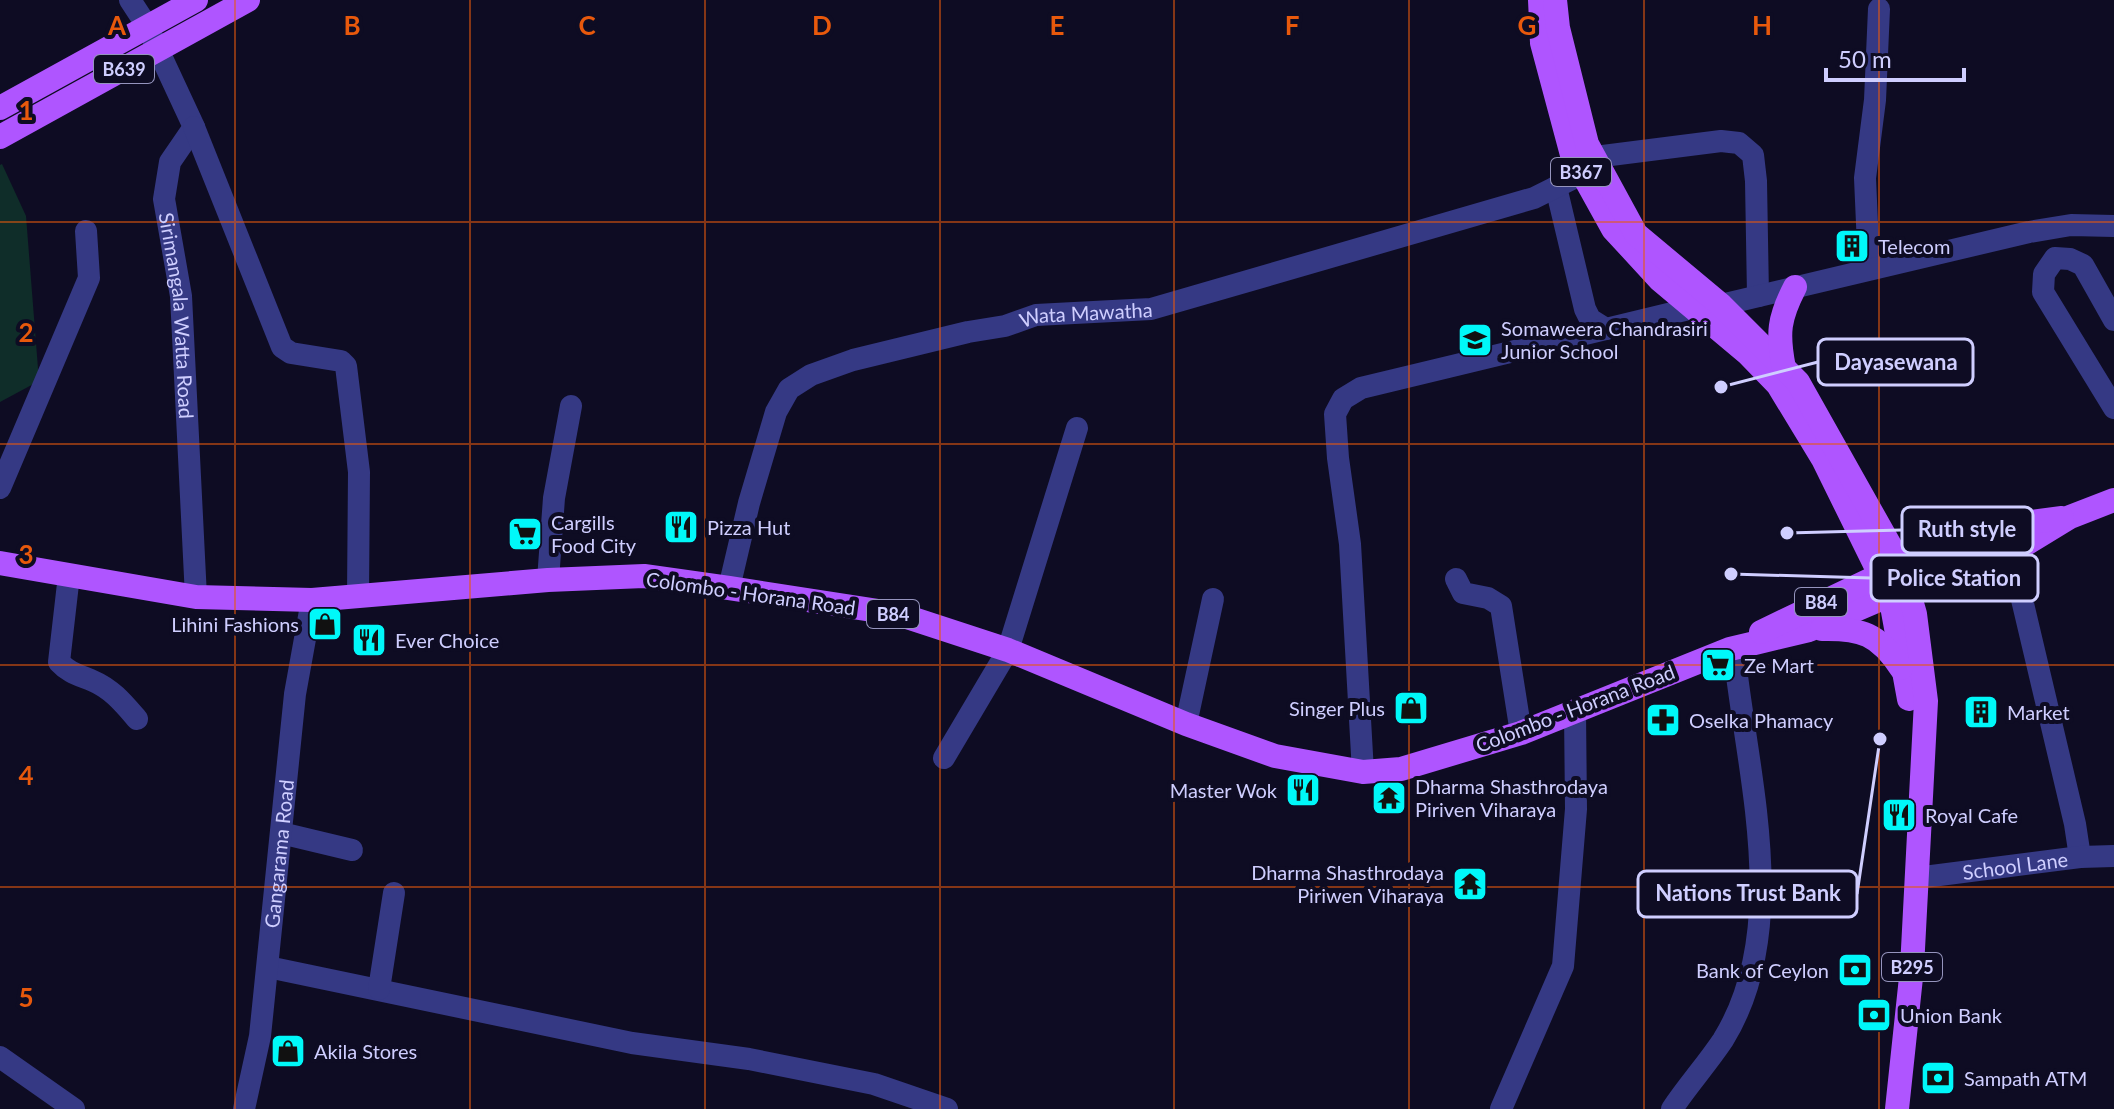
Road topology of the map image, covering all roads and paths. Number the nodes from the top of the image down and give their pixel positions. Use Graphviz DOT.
graph roads {
  1 [pos="130,0"];
  2 [pos="196,0"];
  3 [pos="248,0"];
  4 [pos="1540,0"];
  5 [pos="1555,0"];
  6 [pos="1879,9"];
  7 [pos="147,26"];
  8 [pos="159,50"];
  9 [pos="0,108"];
  10 [pos="194,127"];
  11 [pos="0,137"];
  12 [pos="1588,166"];
  13 [pos="1556,187"];
  14 [pos="2114,226"];
  15 [pos="86,231"];
  16 [pos="1869,269"];
  17 [pos="1795,287"];
  18 [pos="1758,296"];
  19 [pos="1721,305"];
  20 [pos="1693,308"];
  21 [pos="2114,320"];
  22 [pos="1606,329"];
  23 [pos="1784,368"];
  24 [pos="571,406"];
  25 [pos="2114,408"];
  26 [pos="1077,428"];
  27 [pos="0,488"];
  28 [pos="2114,500"];
  29 [pos="2070,517"];
  30 [pos="2011,553"];
  31 [pos="0,563"];
  32 [pos="69,575"];
  33 [pos="1456,579"];
  34 [pos="548,580"];
  35 [pos="1895,580"];
  36 [pos="729,588"];
  37 [pos="358,596"];
  38 [pos="196,597"];
  39 [pos="1213,599"];
  40 [pos="312,600"];
  41 [pos="1809,630"];
  42 [pos="1736,647"];
  43 [pos="1008,650"];
  44 [pos="1906,676"];
  45 [pos="1575,711"];
  46 [pos="137,719"];
  47 [pos="1186,724"];
  48 [pos="1521,733"];
  49 [pos="944,758"];
  50 [pos="1363,772"];
  51 [pos="1920,825"];
  52 [pos="281,833"];
  53 [pos="352,850"];
  54 [pos="2114,856"];
  55 [pos="2080,857"];
  56 [pos="1916,878"];
  57 [pos="394,893"];
  58 [pos="268,967"];
  59 [pos="379,989"];
  60 [pos="0,1057"];
  61 [pos="74,1109"];
  62 [pos="244,1109"];
  63 [pos="947,1109"];
  64 [pos="1501,1109"];
  65 [pos="1672,1109"];
  66 [pos="1897,1109"];
  1 -- 7 [label="street"];
  2 -- 7 [label="main road, B639"];
  3 -- 8 [label="main road, B639"];
  4 -- 12 [label="main road, B367"];
  5 -- 12 [label="main road, B367"];
  6 -- 16 [label="street"];
  7 -- 8 [label="street"];
  7 -- 9 [label="main road, B639"];
  8 -- 10 [label="street"];
  8 -- 11 [label="main road, B639"];
  10 -- 37 [label="street"];
  10 -- 38 [label="street, Sirimangala Watta Road"];
  12 -- 13 [label="street, Wata Mawatha"];
  12 -- 18 [label="street, Wata Mawatha"];
  12 -- 19 [label="main road, B367"];
  12 -- 20 [label="main road, B367"];
  13 -- 22 [label="street"];
  13 -- 36 [label="street, Wata Mawatha"];
  14 -- 16 [label="street"];
  15 -- 27 [label="street"];
  16 -- 17 [label="street"];
  17 -- 18 [label="street"];
  17 -- 23 [label="main road"];
  18 -- 19 [label="street"];
  19 -- 20 [label="street"];
  19 -- 23 [label="main road, B367"];
  20 -- 22 [label="street"];
  20 -- 35 [label="main road, B367"];
  21 -- 25 [label="street"];
  22 -- 50 [label="street"];
  23 -- 35 [label="main road, B367"];
  24 -- 34 [label="street"];
  26 -- 43 [label="street"];
  28 -- 29 [label="main road, B84"];
  29 -- 30 [label="main road, B84"];
  29 -- 35 [label="main road, B84"];
  30 -- 35 [label="main road, B84"];
  30 -- 55 [label="street"];
  31 -- 32 [label="main road, Colombo - Horana Road / B84"];
  32 -- 38 [label="main road, Colombo - Horana Road / B84"];
  32 -- 46 [label="street"];
  33 -- 48 [label="street"];
  34 -- 36 [label="main road, Colombo - Horana Road / B84"];
  34 -- 37 [label="main road, Colombo - Horana Road / B84"];
  35 -- 41 [label="main road, B84"];
  35 -- 42 [label="main road, B84"];
  35 -- 44 [label="main road, B295"];
  35 -- 51 [label="main road, B295"];
  36 -- 43 [label="main road, Colombo - Horana Road / B84"];
  37 -- 40 [label="main road, Colombo - Horana Road / B84"];
  38 -- 40 [label="main road, Colombo - Horana Road / B84"];
  39 -- 47 [label="street"];
  40 -- 52 [label="street, Gangarama Road"];
  41 -- 42 [label="main road, B84"];
  41 -- 44 [label="main road"];
  42 -- 45 [label="main road, Colombo - Horana Road / B84"];
  42 -- 65 [label="street"];
  43 -- 47 [label="main road, Colombo - Horana Road / B84"];
  43 -- 49 [label="street"];
  44 -- 51 [label="main road, B295"];
  45 -- 48 [label="main road, Colombo - Horana Road / B84"];
  45 -- 64 [label="street"];
  47 -- 50 [label="main road, Colombo - Horana Road / B84"];
  48 -- 50 [label="main road, Colombo - Horana Road / B84"];
  51 -- 56 [label="main road, B295"];
  52 -- 53 [label="street"];
  52 -- 58 [label="street, Gangarama Road"];
  54 -- 55 [label="street, School Lane"];
  55 -- 56 [label="street, School Lane"];
  56 -- 66 [label="main road, B295"];
  57 -- 59 [label="street"];
  58 -- 59 [label="street"];
  58 -- 62 [label="street, Gangarama Road"];
  59 -- 63 [label="street"];
  60 -- 61 [label="street"];
}
